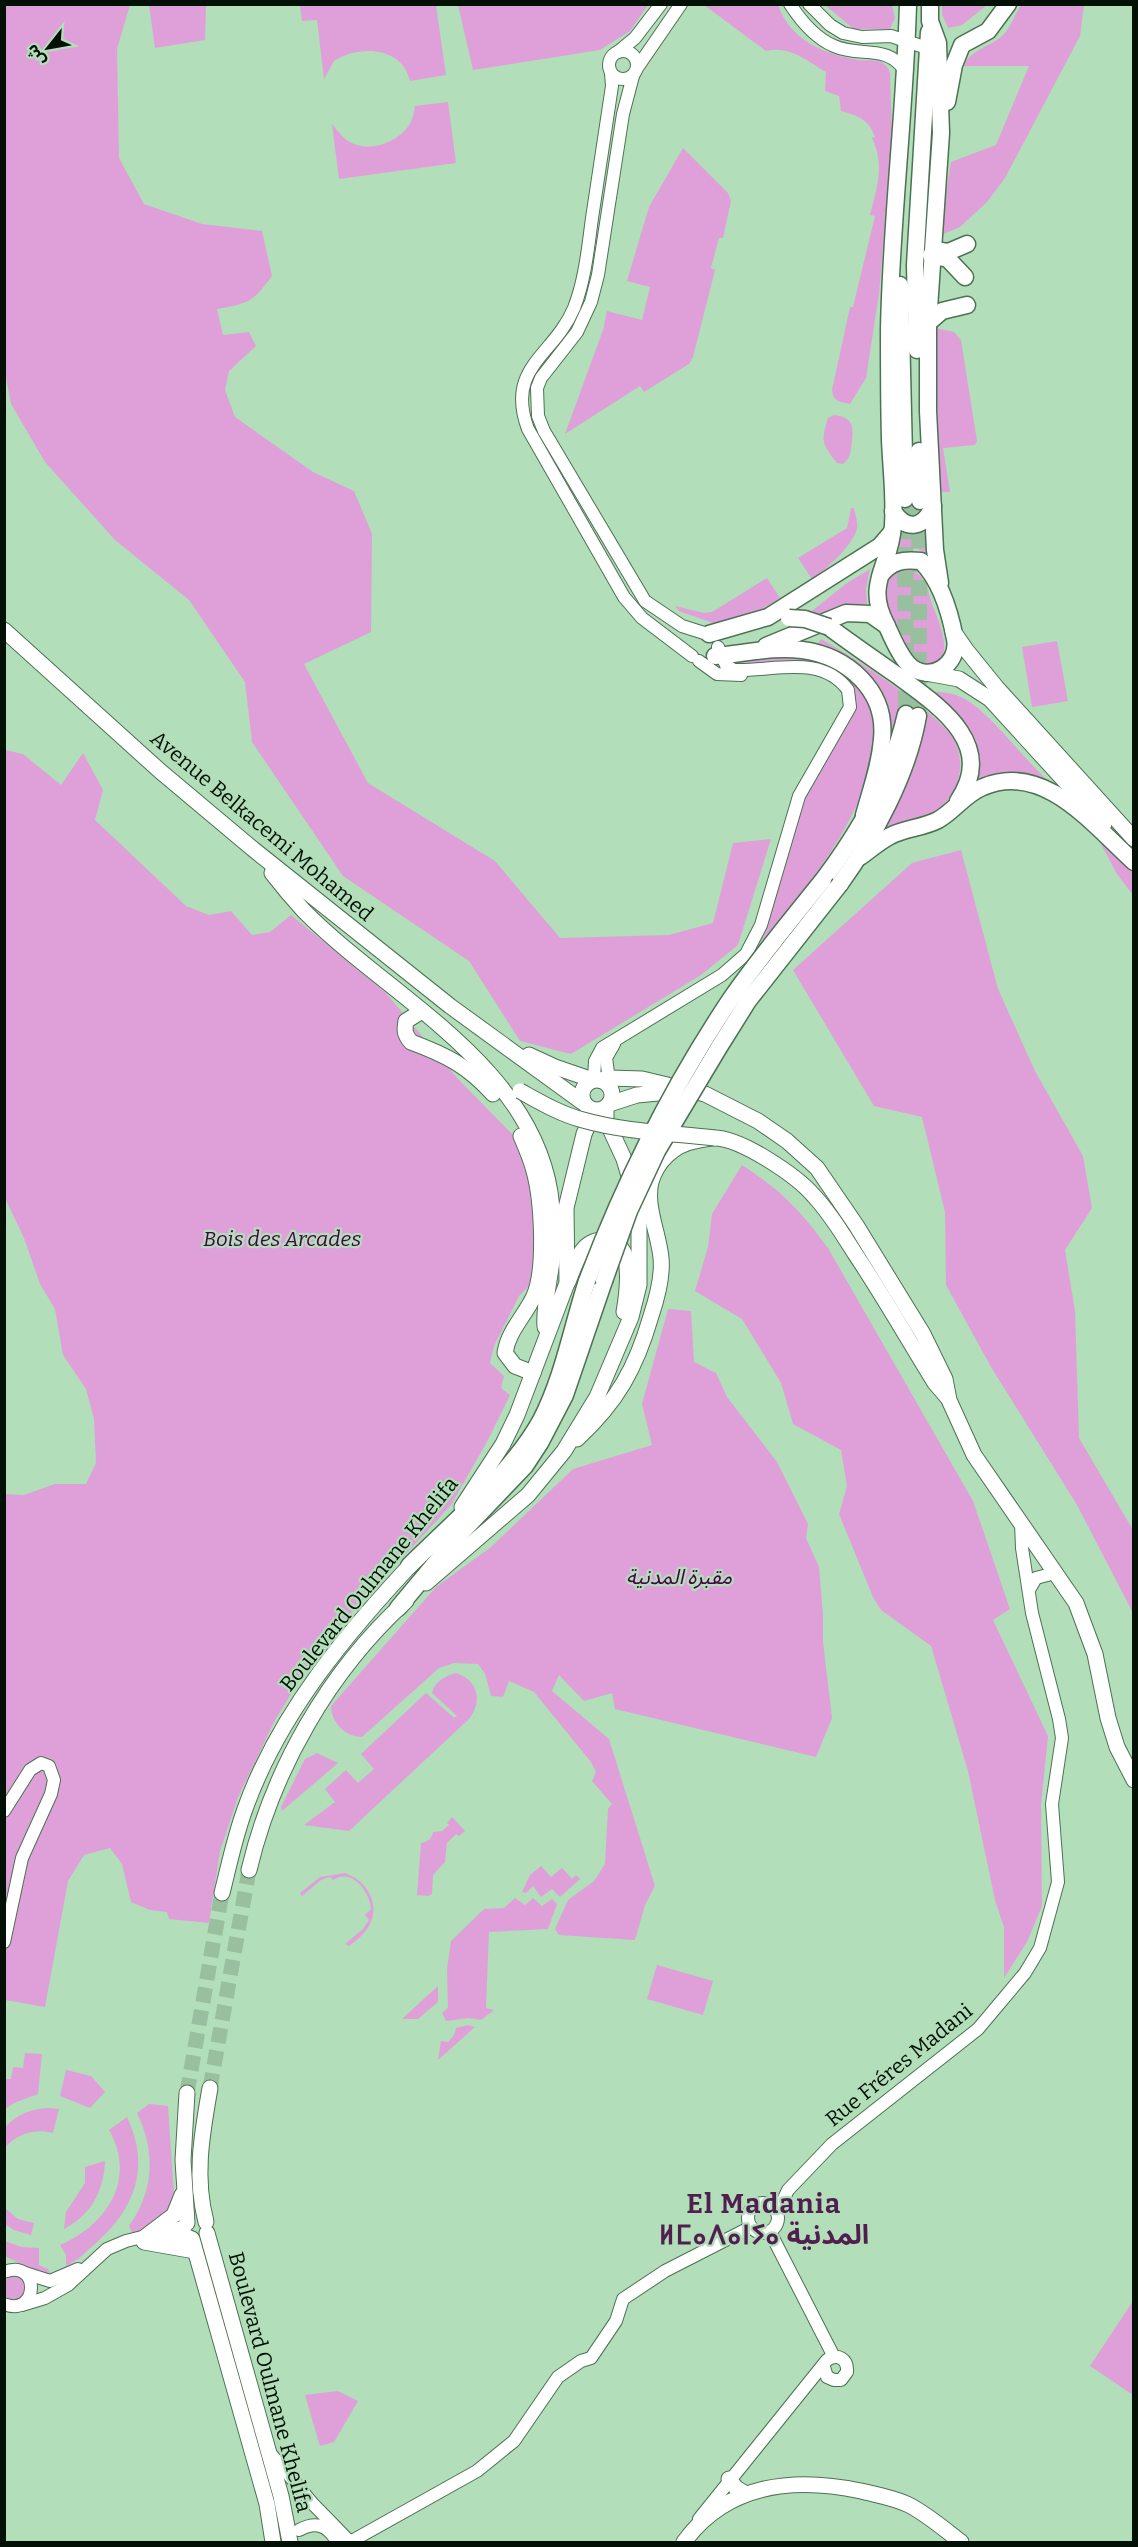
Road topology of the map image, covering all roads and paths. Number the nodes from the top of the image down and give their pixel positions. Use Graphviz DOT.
graph roads {
  1 [pos="661,4"];
  2 [pos="681,4"];
  3 [pos="790,4"];
  4 [pos="810,4"];
  5 [pos="901,4"];
  6 [pos="908,4"];
  7 [pos="1008,4"];
  8 [pos="930,13"];
  9 [pos="907,42"];
  10 [pos="927,48"];
  11 [pos="618,52"];
  12 [pos="635,72"];
  13 [pos="906,72"];
  14 [pos="611,73"];
  15 [pos="941,133"];
  16 [pos="920,185"];
  17 [pos="967,244"];
  18 [pos="931,252"];
  19 [pos="965,277"];
  20 [pos="967,305"];
  21 [pos="928,323"];
  22 [pos="913,504"];
  23 [pos="892,532"];
  24 [pos="861,558"];
  25 [pos="893,559"];
  26 [pos="941,592"];
  27 [pos="887,626"];
  28 [pos="4,630"];
  29 [pos="953,631"];
  30 [pos="710,647"];
  31 [pos="748,653"];
  32 [pos="823,672"];
  33 [pos="923,672"];
  34 [pos="952,810"];
  35 [pos="864,815"];
  36 [pos="1134,839"];
  37 [pos="253,849"];
  38 [pos="1134,856"];
  39 [pos="860,857"];
  40 [pos="1134,862"];
  41 [pos="422,1011"];
  42 [pos="452,1036"];
  43 [pos="503,1042"];
  44 [pos="601,1081"];
  45 [pos="689,1090"];
  46 [pos="598,1106"];
  47 [pos="715,1138"];
  48 [pos="856,1225"];
  49 [pos="595,1281"];
  50 [pos="567,1283"];
  51 [pos="905,1332"];
  52 [pos="546,1339"];
  53 [pos="616,1356"];
  54 [pos="532,1373"];
  55 [pos="949,1400"];
  56 [pos="564,1451"];
  57 [pos="1021,1523"];
  58 [pos="409,1566"];
  59 [pos="1055,1573"];
  60 [pos="1029,1590"];
  61 [pos="398,1608"];
  62 [pos="1134,1780"];
  63 [pos="4,1811"];
  64 [pos="249,1870"];
  65 [pos="222,1893"];
  66 [pos="4,1942"];
  67 [pos="210,2088"];
  68 [pos="188,2093"];
  69 [pos="184,2183"];
  70 [pos="777,2213"];
  71 [pos="751,2227"];
  72 [pos="207,2228"];
  73 [pos="770,2232"];
  74 [pos="190,2235"];
  75 [pos="145,2240"];
  76 [pos="92,2261"];
  77 [pos="4,2272"];
  78 [pos="25,2274"];
  79 [pos="4,2304"];
  80 [pos="22,2305"];
  81 [pos="834,2357"];
  82 [pos="824,2367"];
  83 [pos="268,2451"];
  84 [pos="729,2479"];
  85 [pos="746,2494"];
  86 [pos="295,2536"];
  87 [pos="687,2539"];
  88 [pos="273,2542"];
  89 [pos="337,2542"];
  90 [pos="350,2542"];
  91 [pos="961,2542"];
  1 -- 11 [label="street"];
  2 -- 12 [label="street"];
  3 -- 13 [label="street"];
  4 -- 9 [label="street"];
  5 -- 9 [label="highway"];
  6 -- 9 [label="highway"];
  7 -- 15 [label="highway"];
  8 -- 10 [label="highway"];
  8 -- 15 [label="highway"];
  9 -- 10 [label="street"];
  9 -- 13 [label="highway"];
  10 -- 16 [label="highway"];
  11 -- 12 [label="street"];
  11 -- 14 [label="street"];
  12 -- 14 [label="street"];
  12 -- 30 [label="street"];
  13 -- 22 [label="highway"];
  14 -- 30 [label="street"];
  15 -- 16 [label="highway"];
  15 -- 18 [label="highway"];
  16 -- 22 [label="highway"];
  17 -- 18 [label="highway"];
  18 -- 19 [label="highway"];
  18 -- 21 [label="highway"];
  20 -- 21 [label="highway"];
  21 -- 22 [label="highway"];
  22 -- 23 [label="highway"];
  22 -- 26 [label="highway"];
  23 -- 24 [label="highway"];
  23 -- 25 [label="highway"];
  24 -- 25 [label="highway"];
  24 -- 30 [label="highway"];
  25 -- 26 [label="highway"];
  25 -- 27 [label="highway"];
  26 -- 29 [label="highway"];
  27 -- 31 [label="highway"];
  27 -- 33 [label="highway"];
  28 -- 37 [label="main road, Avenue Belkacemi Mohamed"];
  29 -- 33 [label="highway"];
  29 -- 36 [label="main road"];
  30 -- 31 [label="highway"];
  30 -- 32 [label="street"];
  30 -- 32 [label="street"];
  30 -- 34 [label="highway, bridge"];
  31 -- 35 [label="highway"];
  32 -- 44 [label="street"];
  33 -- 38 [label="main road"];
  34 -- 39 [label="highway"];
  34 -- 40 [label="highway"];
  35 -- 39 [label="highway"];
  35 -- 49 [label="highway, bridge"];
  37 -- 41 [label="main road"];
  37 -- 43 [label="main road, Avenue Belkacemi Mohamed"];
  39 -- 49 [label="highway, bridge"];
  41 -- 42 [label="main road"];
  41 -- 54 [label="main road"];
  42 -- 47 [label="main road, bridge"];
  42 -- 52 [label="main road"];
  43 -- 44 [label="main road"];
  43 -- 46 [label="main road"];
  44 -- 45 [label="main road"];
  44 -- 46 [label="main road"];
  44 -- 46 [label="main road"];
  45 -- 46 [label="main road"];
  45 -- 48 [label="main road"];
  46 -- 50 [label="main road"];
  46 -- 53 [label="main road"];
  47 -- 51 [label="main road"];
  47 -- 56 [label="main road, bridge"];
  48 -- 51 [label="main road"];
  48 -- 55 [label="main road"];
  49 -- 58 [label="highway"];
  49 -- 61 [label="highway"];
  50 -- 52 [label="main road, Boulevard Oulmane Khelifa"];
  50 -- 53 [label="main road, Boulevard Oulmane Khelifa"];
  51 -- 55 [label="main road"];
  52 -- 54 [label="main road, Boulevard Oulmane Khelifa"];
  53 -- 56 [label="main road"];
  54 -- 58 [label="main road, Boulevard Oulmane Khelifa"];
  55 -- 57 [label="main road"];
  56 -- 61 [label="main road, Boulevard Oulmane Khelifa"];
  57 -- 59 [label="main road"];
  57 -- 60 [label="street, Rue Fréres Madani"];
  58 -- 65 [label="main road, Boulevard Oulmane Khelifa"];
  59 -- 60 [label="street"];
  59 -- 62 [label="main road"];
  60 -- 70 [label="street, Rue Fréres Madani"];
  61 -- 64 [label="main road, Boulevard Oulmane Khelifa"];
  63 -- 66 [label="street"];
  67 -- 72 [label="main road, Boulevard Oulmane Khelifa"];
  68 -- 69 [label="main road"];
  69 -- 74 [label="main road"];
  69 -- 75 [label="main road"];
  70 -- 71 [label="street"];
  70 -- 73 [label="street"];
  71 -- 73 [label="street"];
  71 -- 90 [label="street"];
  72 -- 74 [label="main road"];
  72 -- 83 [label="main road, Boulevard Oulmane Khelifa"];
  73 -- 81 [label="street"];
  74 -- 75 [label="main road"];
  74 -- 75 [label="street"];
  74 -- 88 [label="main road"];
  75 -- 76 [label="street"];
  76 -- 78 [label="street"];
  76 -- 80 [label="street"];
  77 -- 78 [label="street"];
  78 -- 80 [label="street"];
  79 -- 80 [label="street"];
  81 -- 82 [label="street"];
  81 -- 82 [label="street"];
  82 -- 84 [label="street"];
  83 -- 86 [label="main road, Boulevard Oulmane Khelifa"];
  83 -- 90 [label="street"];
  84 -- 85 [label="main road"];
  84 -- 87 [label="street"];
  85 -- 87 [label="main road"];
  85 -- 91 [label="main road"];
  86 -- 89 [label="street"];
}
